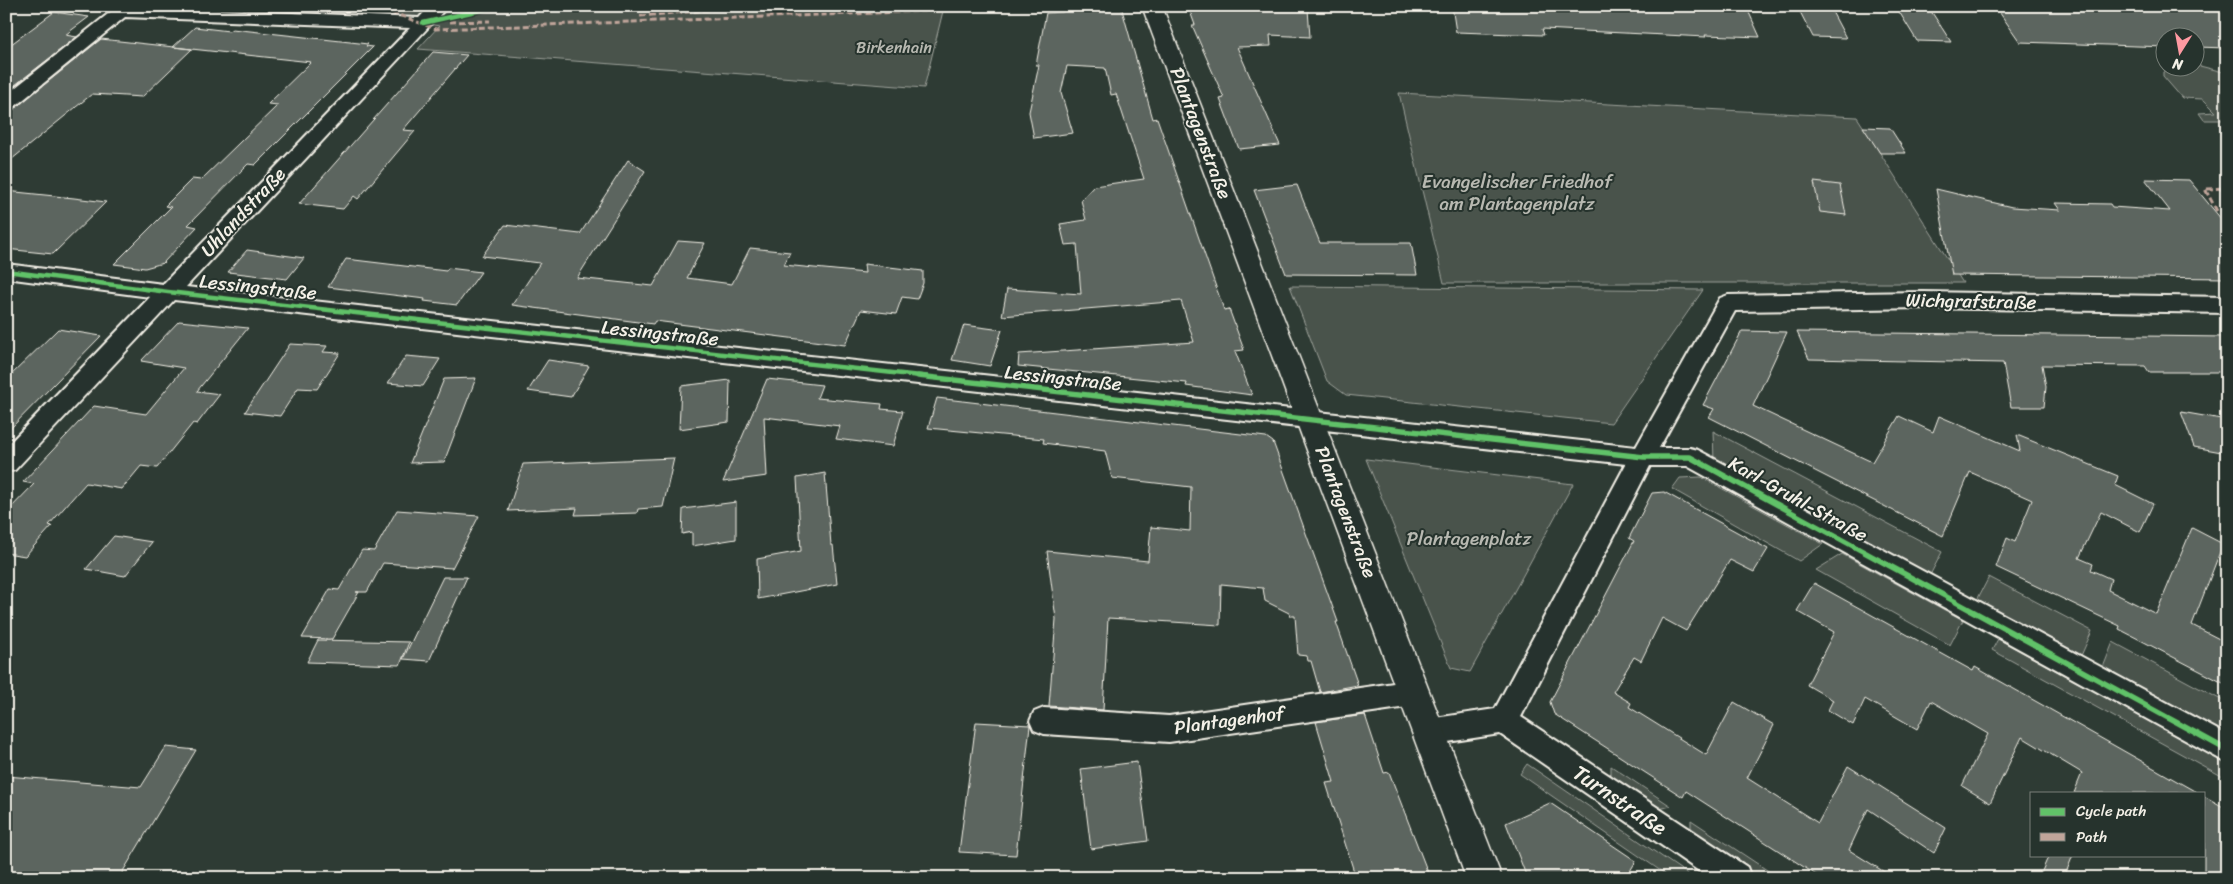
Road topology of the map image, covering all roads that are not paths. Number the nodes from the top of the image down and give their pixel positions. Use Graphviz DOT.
graph roads {
  1 [pos="440,6"];
  2 [pos="1152,6"];
  3 [pos="126,9"];
  4 [pos="423,23"];
  5 [pos="6,104"];
  6 [pos="6,271"];
  7 [pos="168,292"];
  8 [pos="2227,305"];
  9 [pos="1311,421"];
  10 [pos="1644,457"];
  11 [pos="6,463"];
  12 [pos="1414,693"];
  13 [pos="1044,721"];
  14 [pos="1504,721"];
  15 [pos="1428,732"];
  16 [pos="2227,750"];
  17 [pos="1484,878"];
  18 [pos="1736,878"];
  1 -- 4 [label="street, Uhlandstraße"];
  2 -- 9 [label="street, Plantagenstraße"];
  3 -- 4 [label="street"];
  3 -- 5 [label="street"];
  4 -- 7 [label="street, Uhlandstraße"];
  6 -- 7 [label="street, Lessingstraße"];
  7 -- 9 [label="street, Lessingstraße"];
  7 -- 11 [label="street, Uhlandstraße"];
  8 -- 10 [label="street, Wichgrafstraße"];
  9 -- 10 [label="street, Karl-Gruhl-Straße"];
  9 -- 12 [label="street, Plantagenstraße"];
  10 -- 14 [label="street"];
  10 -- 16 [label="street, Karl-Gruhl-Straße"];
  12 -- 13 [label="street, Plantagenhof"];
  12 -- 15 [label="street, Plantagenstraße"];
  14 -- 15 [label="street"];
  14 -- 18 [label="street, Turnstraße"];
  15 -- 17 [label="street, Plantagenstraße"];
}
